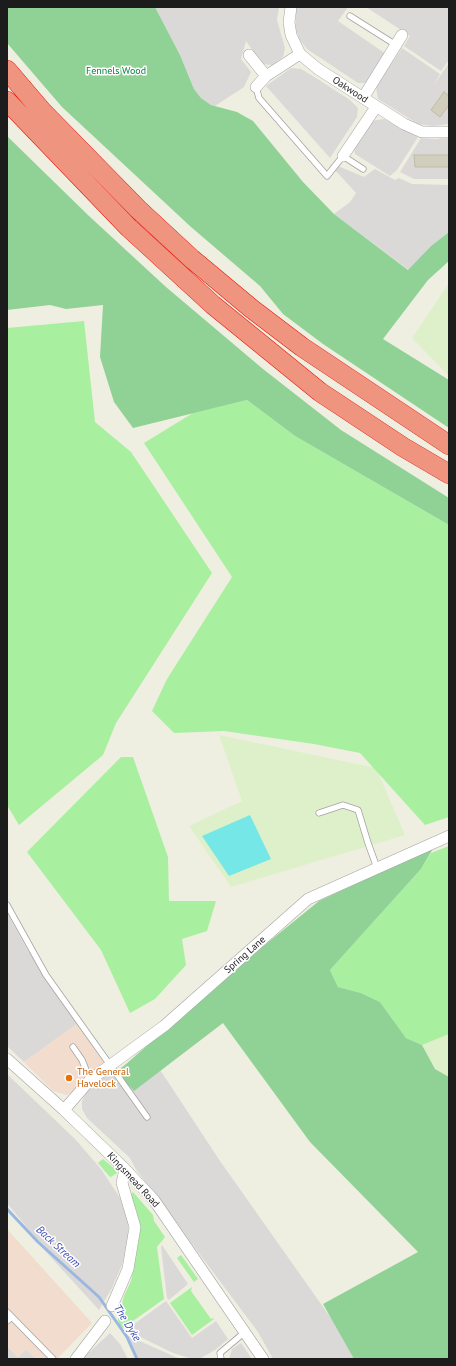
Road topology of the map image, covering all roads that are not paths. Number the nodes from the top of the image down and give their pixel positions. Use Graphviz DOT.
graph roads {
  1 [pos="290,7"];
  2 [pos="350,16"];
  3 [pos="402,35"];
  4 [pos="396,46"];
  5 [pos="300,54"];
  6 [pos="249,55"];
  7 [pos="7,70"];
  8 [pos="266,76"];
  9 [pos="256,87"];
  10 [pos="363,98"];
  11 [pos="7,101"];
  12 [pos="376,107"];
  13 [pos="449,132"];
  14 [pos="343,156"];
  15 [pos="363,169"];
  16 [pos="449,445"];
  17 [pos="449,474"];
  18 [pos="319,813"];
  19 [pos="449,836"];
  20 [pos="377,868"];
  21 [pos="7,905"];
  22 [pos="73,1047"];
  23 [pos="7,1059"];
  24 [pos="109,1066"];
  25 [pos="90,1080"];
  26 [pos="64,1110"];
  27 [pos="147,1118"];
  28 [pos="125,1169"];
  29 [pos="112,1306"];
  30 [pos="7,1312"];
  31 [pos="12,1317"];
  32 [pos="7,1321"];
  33 [pos="105,1321"];
  34 [pos="245,1331"];
  35 [pos="53,1359"];
  36 [pos="76,1359"];
  37 [pos="221,1359"];
  38 [pos="263,1359"];
  1 -- 5 [label="street, Oakwood"];
  2 -- 4 [label="lane"];
  3 -- 4 [label="street"];
  4 -- 10 [label="street"];
  5 -- 8 [label="street"];
  5 -- 10 [label="street, Oakwood"];
  6 -- 8 [label="street"];
  7 -- 16 [label="highway"];
  8 -- 9 [label="street"];
  9 -- 14 [label="lane"];
  10 -- 12 [label="street, Oakwood"];
  11 -- 17 [label="highway"];
  12 -- 13 [label="street, Oakwood"];
  12 -- 14 [label="street"];
  14 -- 15 [label="lane"];
  18 -- 20 [label="lane"];
  19 -- 20 [label="street, Spring Lane"];
  20 -- 24 [label="street, Spring Lane"];
  21 -- 24 [label="lane"];
  22 -- 25 [label="lane"];
  23 -- 26 [label="street, Kingsmead Road"];
  24 -- 25 [label="street, Spring Lane"];
  24 -- 27 [label="lane"];
  25 -- 26 [label="street, Spring Lane"];
  26 -- 28 [label="street, Kingsmead Road"];
  28 -- 29 [label="street"];
  28 -- 34 [label="street, Kingsmead Road"];
  30 -- 31 [label="lane"];
  31 -- 32 [label="lane"];
  31 -- 35 [label="lane"];
  33 -- 36 [label="street"];
  34 -- 37 [label="lane"];
  34 -- 38 [label="street, Kingsmead Road"];
}
